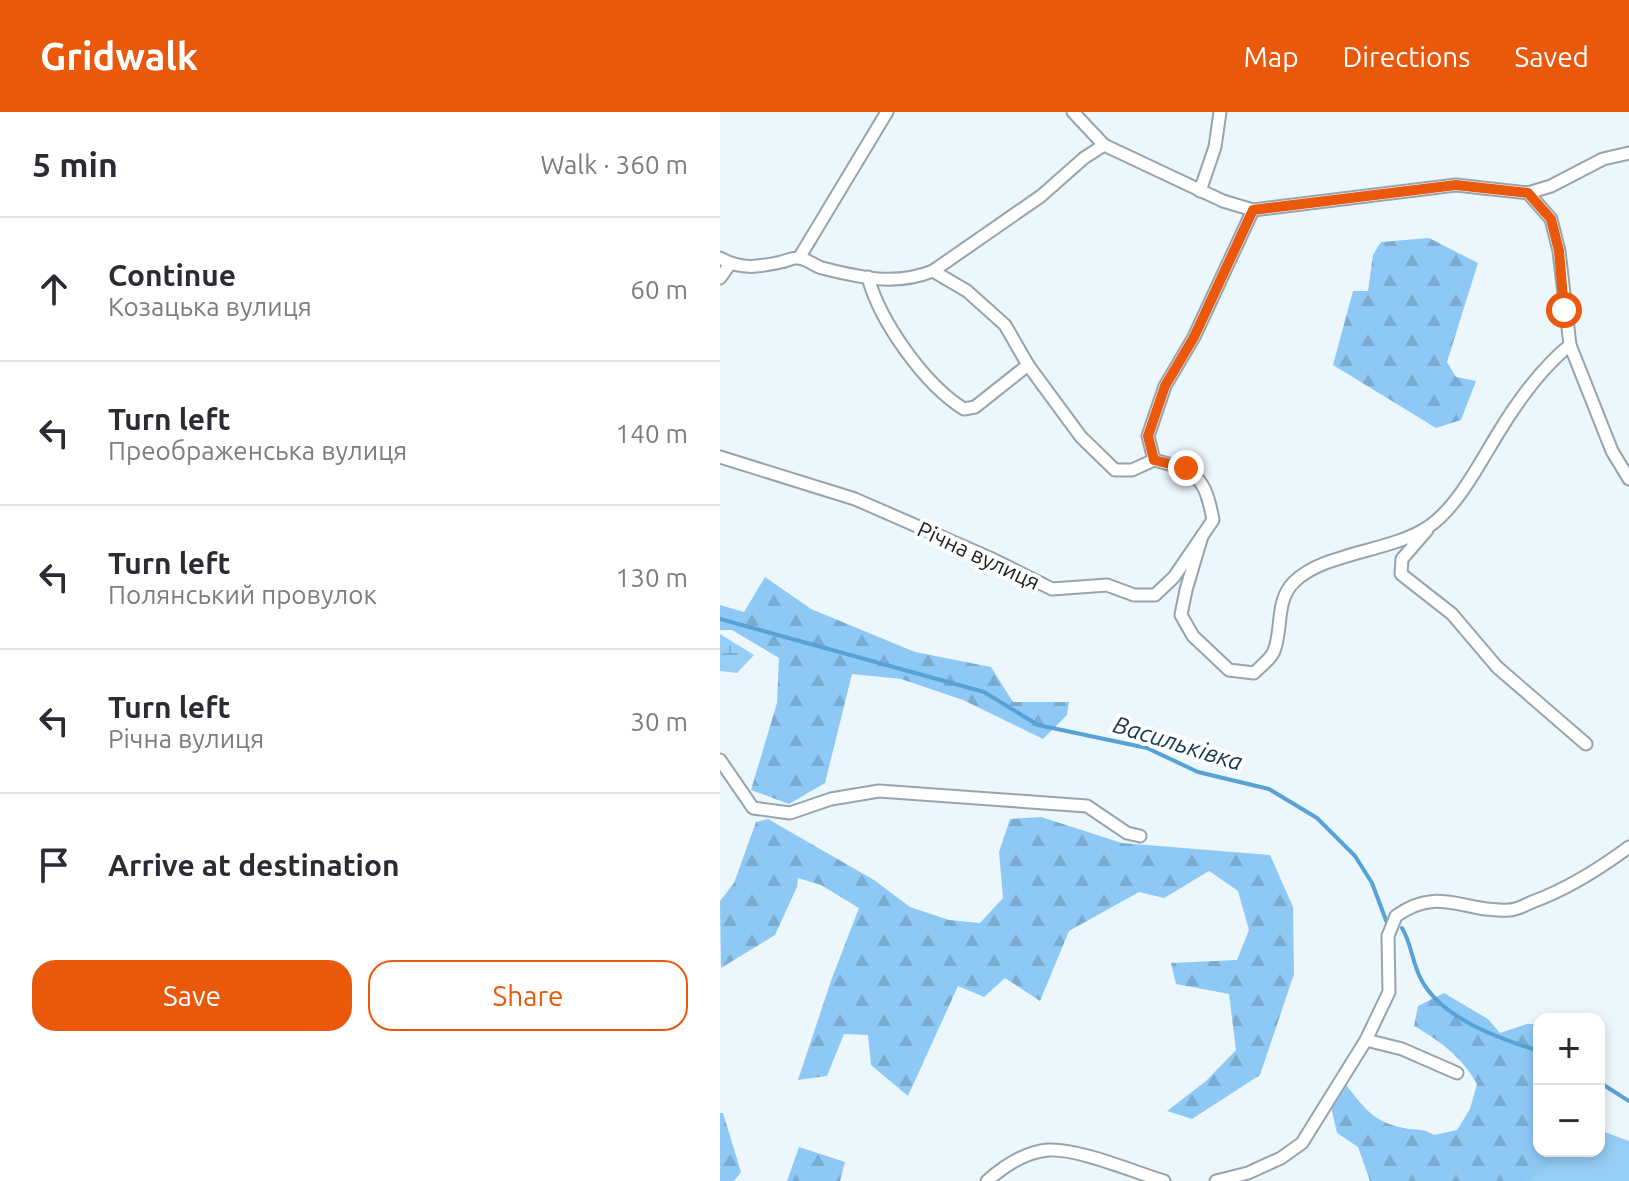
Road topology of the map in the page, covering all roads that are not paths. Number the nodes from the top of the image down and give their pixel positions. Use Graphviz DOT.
graph roads {
  1 [pos="887,112"];
  2 [pos="1073,112"];
  3 [pos="1220,112"];
  4 [pos="1104,145"];
  5 [pos="1629,153"];
  6 [pos="1200,191"];
  7 [pos="1528,193"];
  8 [pos="1253,210"];
  9 [pos="799,258"];
  10 [pos="725,261"];
  11 [pos="933,271"];
  12 [pos="868,277"];
  13 [pos="720,278"];
  14 [pos="1570,345"];
  15 [pos="1028,365"];
  16 [pos="720,457"];
  17 [pos="1154,460"];
  18 [pos="1629,479"];
  19 [pos="1430,526"];
  20 [pos="1202,536"];
  21 [pos="1586,744"];
  22 [pos="720,760"];
  23 [pos="1140,836"];
  24 [pos="1629,847"];
  25 [pos="1366,1040"];
  26 [pos="1457,1073"];
  27 [pos="987,1181"];
  28 [pos="1164,1181"];
  29 [pos="1216,1181"];
  1 -- 9 [label="street"];
  2 -- 4 [label="street"];
  3 -- 6 [label="street"];
  4 -- 6 [label="street"];
  4 -- 11 [label="street"];
  5 -- 7 [label="street"];
  6 -- 8 [label="street"];
  7 -- 8 [label="street"];
  7 -- 14 [label="street"];
  8 -- 17 [label="street"];
  9 -- 10 [label="street"];
  9 -- 12 [label="street"];
  10 -- 13 [label="street"];
  11 -- 12 [label="street"];
  11 -- 15 [label="street"];
  12 -- 15 [label="street"];
  14 -- 18 [label="street"];
  14 -- 19 [label="street"];
  15 -- 17 [label="street"];
  16 -- 20 [label="street, Річна вулиця"];
  17 -- 20 [label="street, Річна вулиця"];
  19 -- 20 [label="street"];
  19 -- 21 [label="street"];
  22 -- 23 [label="street"];
  24 -- 25 [label="street"];
  25 -- 26 [label="street"];
  25 -- 29 [label="street"];
  27 -- 28 [label="street"];
}
